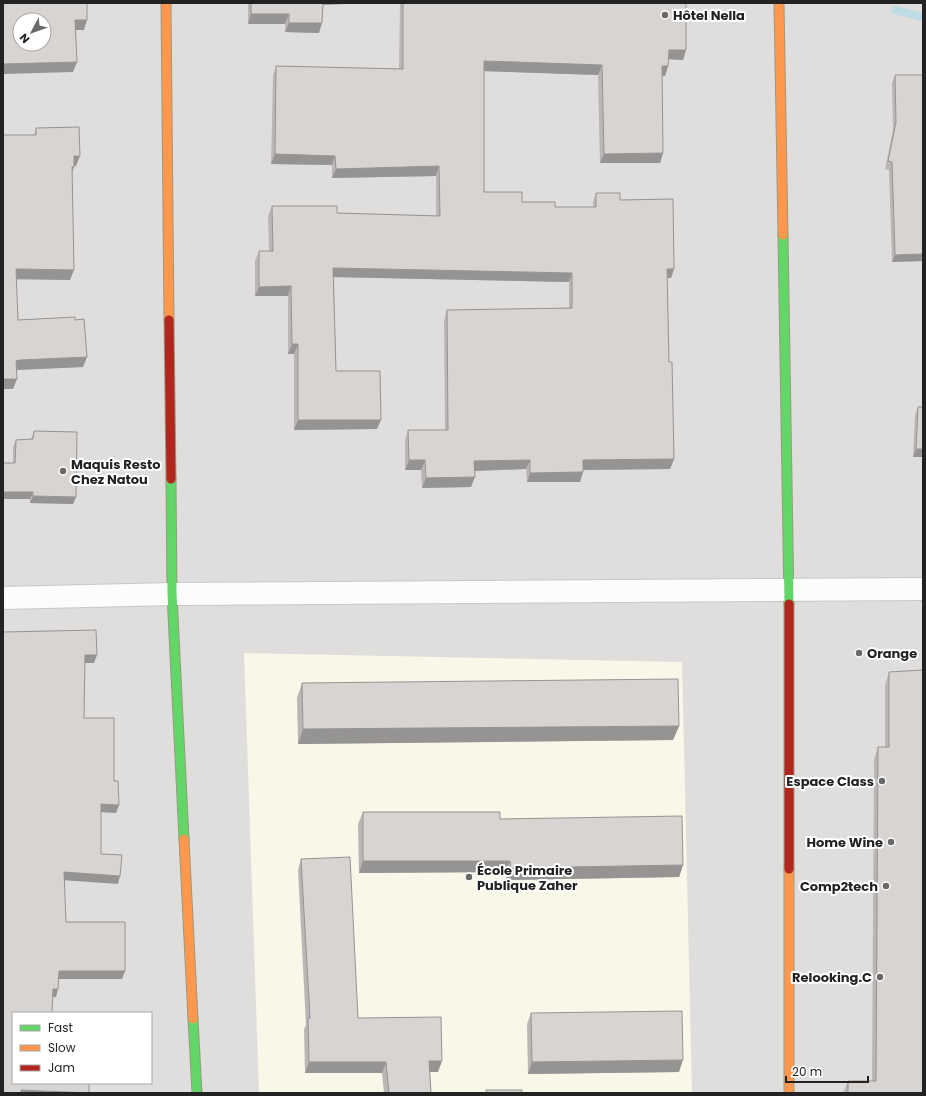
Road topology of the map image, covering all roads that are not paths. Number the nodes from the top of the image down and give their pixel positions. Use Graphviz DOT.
graph roads {
  1 [pos="166,3"];
  2 [pos="779,3"];
  3 [pos="789,589"];
  4 [pos="923,589"];
  5 [pos="172,594"];
  6 [pos="3,598"];
  7 [pos="197,1093"];
  8 [pos="789,1093"];
  1 -- 5 [label="street"];
  2 -- 3 [label="street"];
  3 -- 4 [label="street"];
  3 -- 5 [label="street"];
  3 -- 8 [label="street"];
  5 -- 6 [label="street"];
  5 -- 7 [label="street"];
}
